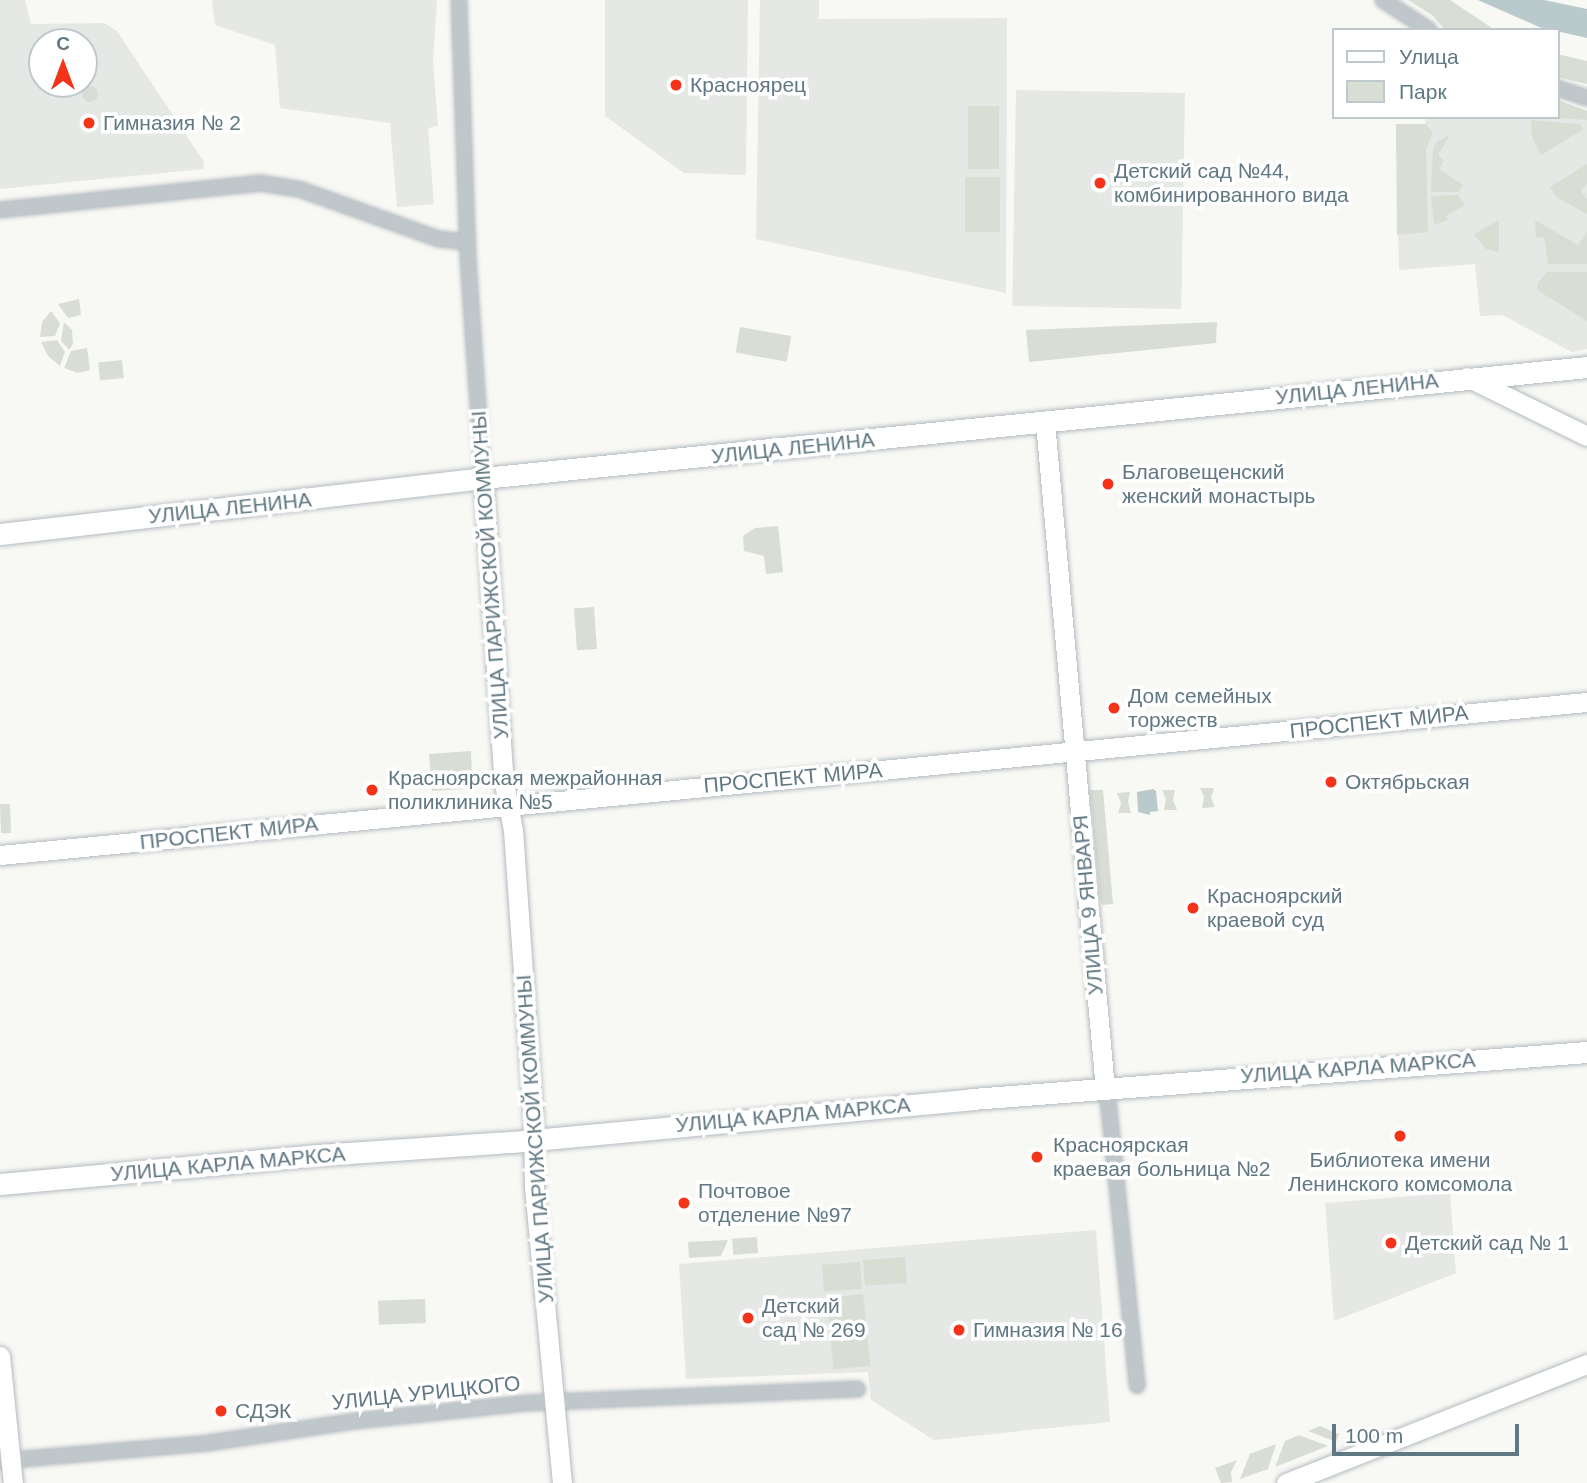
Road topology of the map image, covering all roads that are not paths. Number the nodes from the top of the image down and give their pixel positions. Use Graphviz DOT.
graph roads {
  1 [pos="459,0"];
  2 [pos="1383,0"];
  3 [pos="1426,28"];
  4 [pos="1559,89"];
  5 [pos="1587,98"];
  6 [pos="0,210"];
  7 [pos="467,242"];
  8 [pos="1587,367"];
  9 [pos="1467,377"];
  10 [pos="1045,422"];
  11 [pos="1587,436"];
  12 [pos="483,478"];
  13 [pos="0,534"];
  14 [pos="1587,702"];
  15 [pos="1075,751"];
  16 [pos="509,807"];
  17 [pos="0,855"];
  18 [pos="1587,1052"];
  19 [pos="1105,1089"];
  20 [pos="534,1140"];
  21 [pos="0,1184"];
  22 [pos="0,1356"];
  23 [pos="1587,1364"];
  24 [pos="1137,1387"];
  25 [pos="858,1389"];
  26 [pos="555,1401"];
  27 [pos="5,1462"];
  28 [pos="13,1483"];
  29 [pos="562,1483"];
  30 [pos="1286,1483"];
  1 -- 7 [label="street, УЛИЦА ПАРИЖСКОЙ КОММУНЫ"];
  2 -- 3 [label="street"];
  4 -- 5 [label="street"];
  6 -- 7 [label="street"];
  7 -- 12 [label="street, УЛИЦА ПАРИЖСКОЙ КОММУНЫ"];
  8 -- 9 [label="main road, УЛИЦА ЛЕНИНА"];
  9 -- 10 [label="main road, УЛИЦА ЛЕНИНА"];
  9 -- 11 [label="main road"];
  10 -- 12 [label="main road, УЛИЦА ЛЕНИНА"];
  10 -- 15 [label="main road, УЛИЦА 9 ЯНВАРЯ"];
  12 -- 13 [label="main road, УЛИЦА ЛЕНИНА"];
  12 -- 16 [label="main road, УЛИЦА ПАРИЖСКОЙ КОММУНЫ"];
  14 -- 15 [label="main road, ПРОСПЕКТ МИРА"];
  15 -- 16 [label="main road, ПРОСПЕКТ МИРА"];
  15 -- 19 [label="main road, УЛИЦА 9 ЯНВАРЯ"];
  16 -- 17 [label="main road, ПРОСПЕКТ МИРА"];
  16 -- 20 [label="main road, УЛИЦА ПАРИЖСКОЙ КОММУНЫ"];
  18 -- 19 [label="main road, УЛИЦА КАРЛА МАРКСА"];
  19 -- 20 [label="main road, УЛИЦА КАРЛА МАРКСА"];
  19 -- 24 [label="street, УЛИЦА 9 ЯНВАРЯ"];
  20 -- 21 [label="main road, УЛИЦА КАРЛА МАРКСА"];
  20 -- 26 [label="main road, УЛИЦА ПАРИЖСКОЙ КОММУНЫ"];
  22 -- 27 [label="main road"];
  23 -- 30 [label="main road"];
  25 -- 26 [label="street, УЛИЦА УРИЦКОГО"];
  26 -- 27 [label="street, УЛИЦА УРИЦКОГО"];
  26 -- 29 [label="main road, УЛИЦА ПАРИЖСКОЙ КОММУНЫ"];
  27 -- 28 [label="main road"];
}
